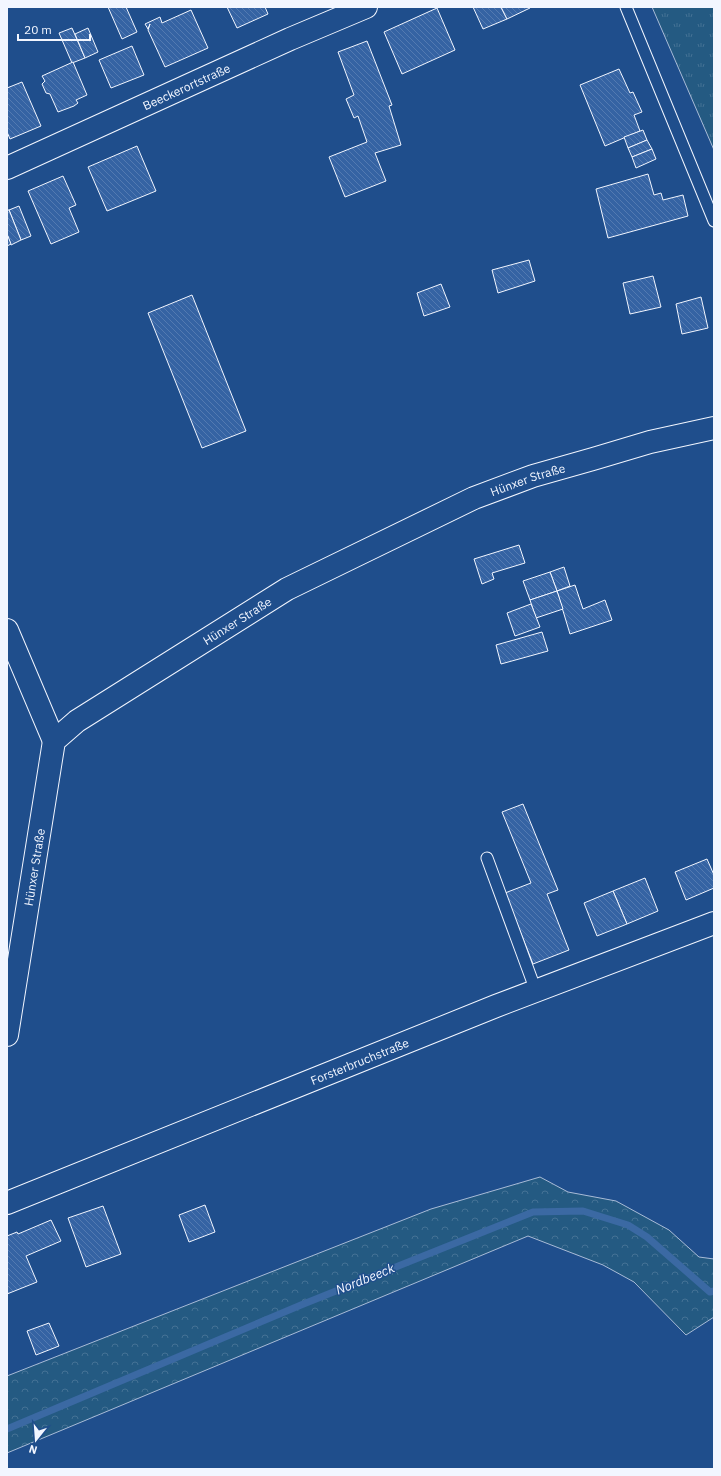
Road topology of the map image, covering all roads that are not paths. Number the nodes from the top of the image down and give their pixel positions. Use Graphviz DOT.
graph roads {
  1 [pos="366,7"];
  2 [pos="626,7"];
  3 [pos="7,168"];
  4 [pos="714,221"];
  5 [pos="714,428"];
  6 [pos="7,630"];
  7 [pos="54,741"];
  8 [pos="487,858"];
  9 [pos="714,923"];
  10 [pos="536,991"];
  11 [pos="7,1035"];
  12 [pos="7,1203"];
  1 -- 3 [label="street, Beeckerortstraße"];
  2 -- 4 [label="lane"];
  5 -- 7 [label="street, Hünxer Straße"];
  6 -- 7 [label="street"];
  7 -- 11 [label="street, Hünxer Straße"];
  8 -- 10 [label="lane"];
  9 -- 10 [label="street, Forsterbruchstraße"];
  10 -- 12 [label="street, Forsterbruchstraße"];
}
